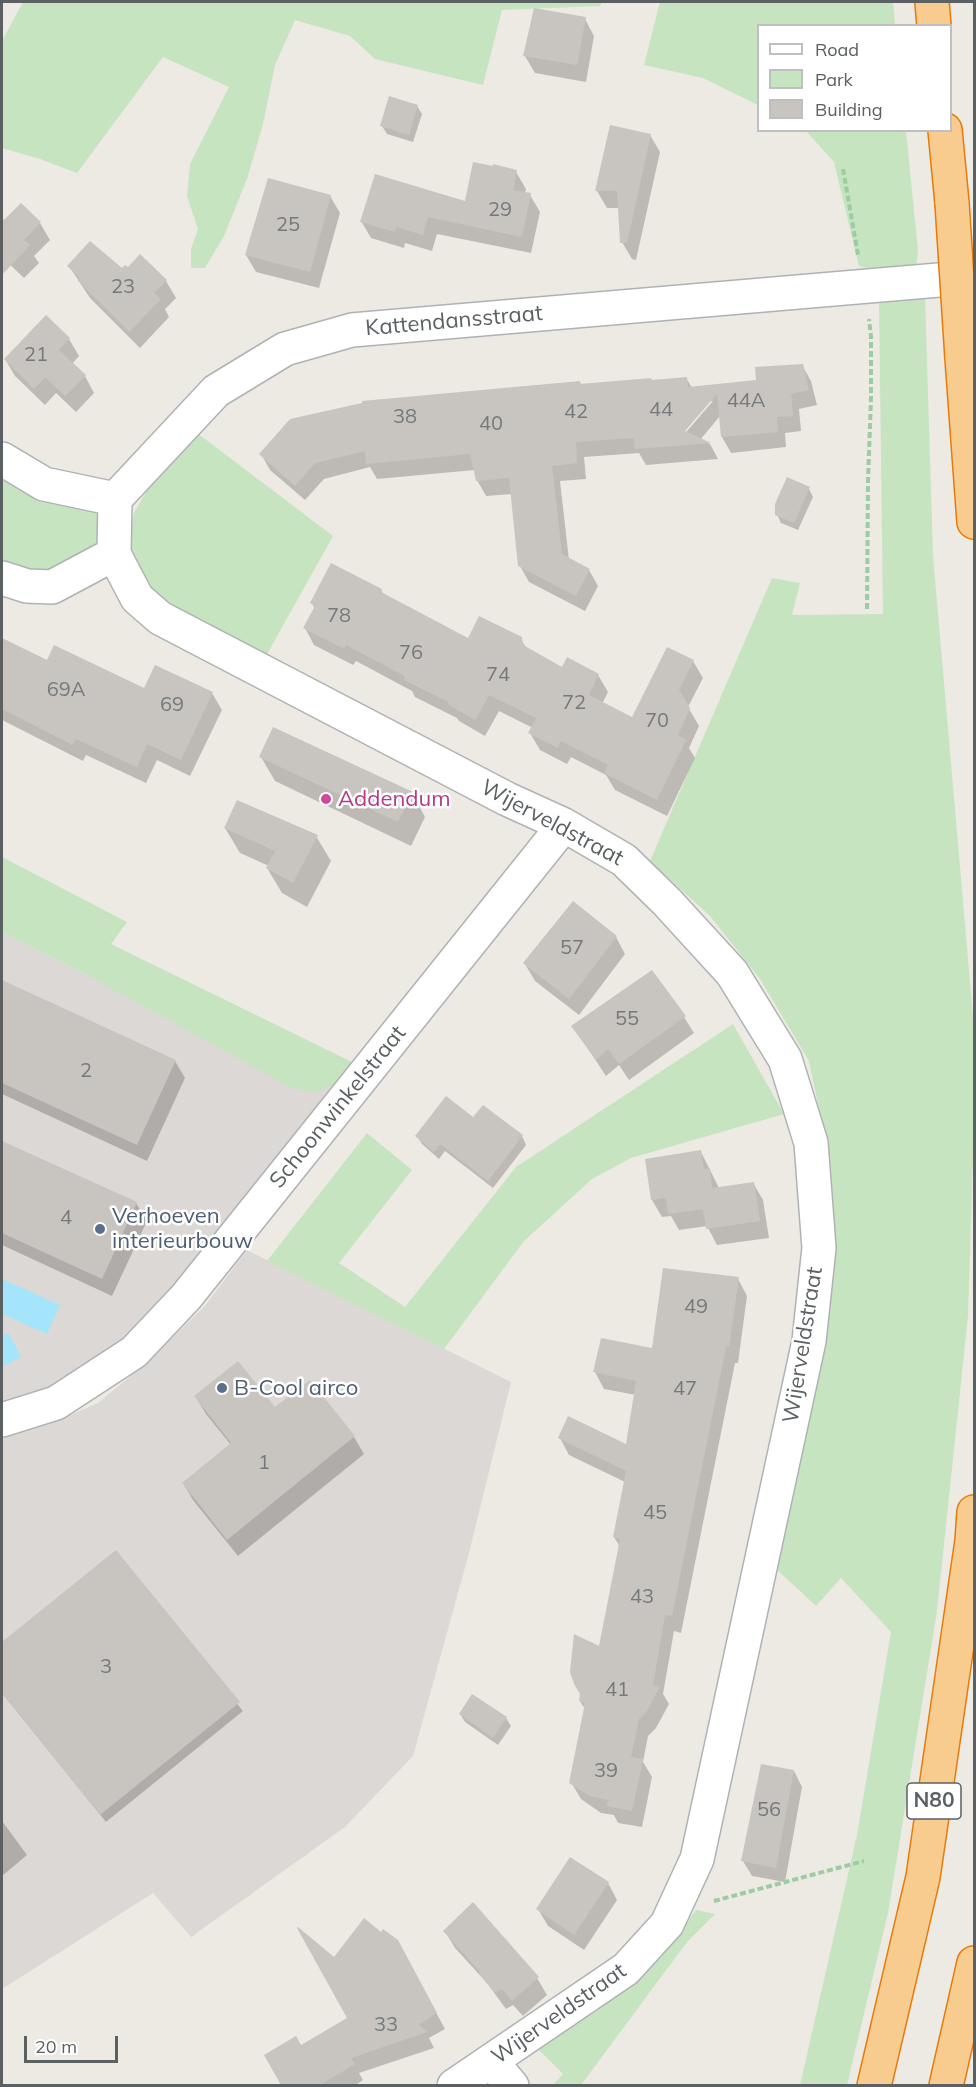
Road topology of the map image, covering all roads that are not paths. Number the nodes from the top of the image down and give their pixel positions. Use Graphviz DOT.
graph roads {
  1 [pos="932,2"];
  2 [pos="934,24"];
  3 [pos="945,132"];
  4 [pos="975,277"];
  5 [pos="2,459"];
  6 [pos="116,499"];
  7 [pos="975,522"];
  8 [pos="114,554"];
  9 [pos="2,578"];
  10 [pos="564,825"];
  11 [pos="2,1420"];
  12 [pos="975,1512"];
  13 [pos="975,1963"];
  14 [pos="501,2073"];
  15 [pos="454,2085"];
  16 [pos="874,2085"];
  17 [pos="946,2085"];
  1 -- 2 [label="highway"];
  3 -- 7 [label="highway, bridge"];
  4 -- 6 [label="street, Kattendansstraat"];
  5 -- 6 [label="street"];
  6 -- 8 [label="street, Wijerveldstraat"];
  8 -- 9 [label="street"];
  8 -- 10 [label="street, Wijerveldstraat"];
  10 -- 11 [label="street, Schoonwinkelstraat"];
  10 -- 14 [label="street, Wijerveldstraat"];
  12 -- 16 [label="highway, N80"];
  13 -- 17 [label="highway"];
  14 -- 15 [label="street, Wijerveldstraat"];
}
